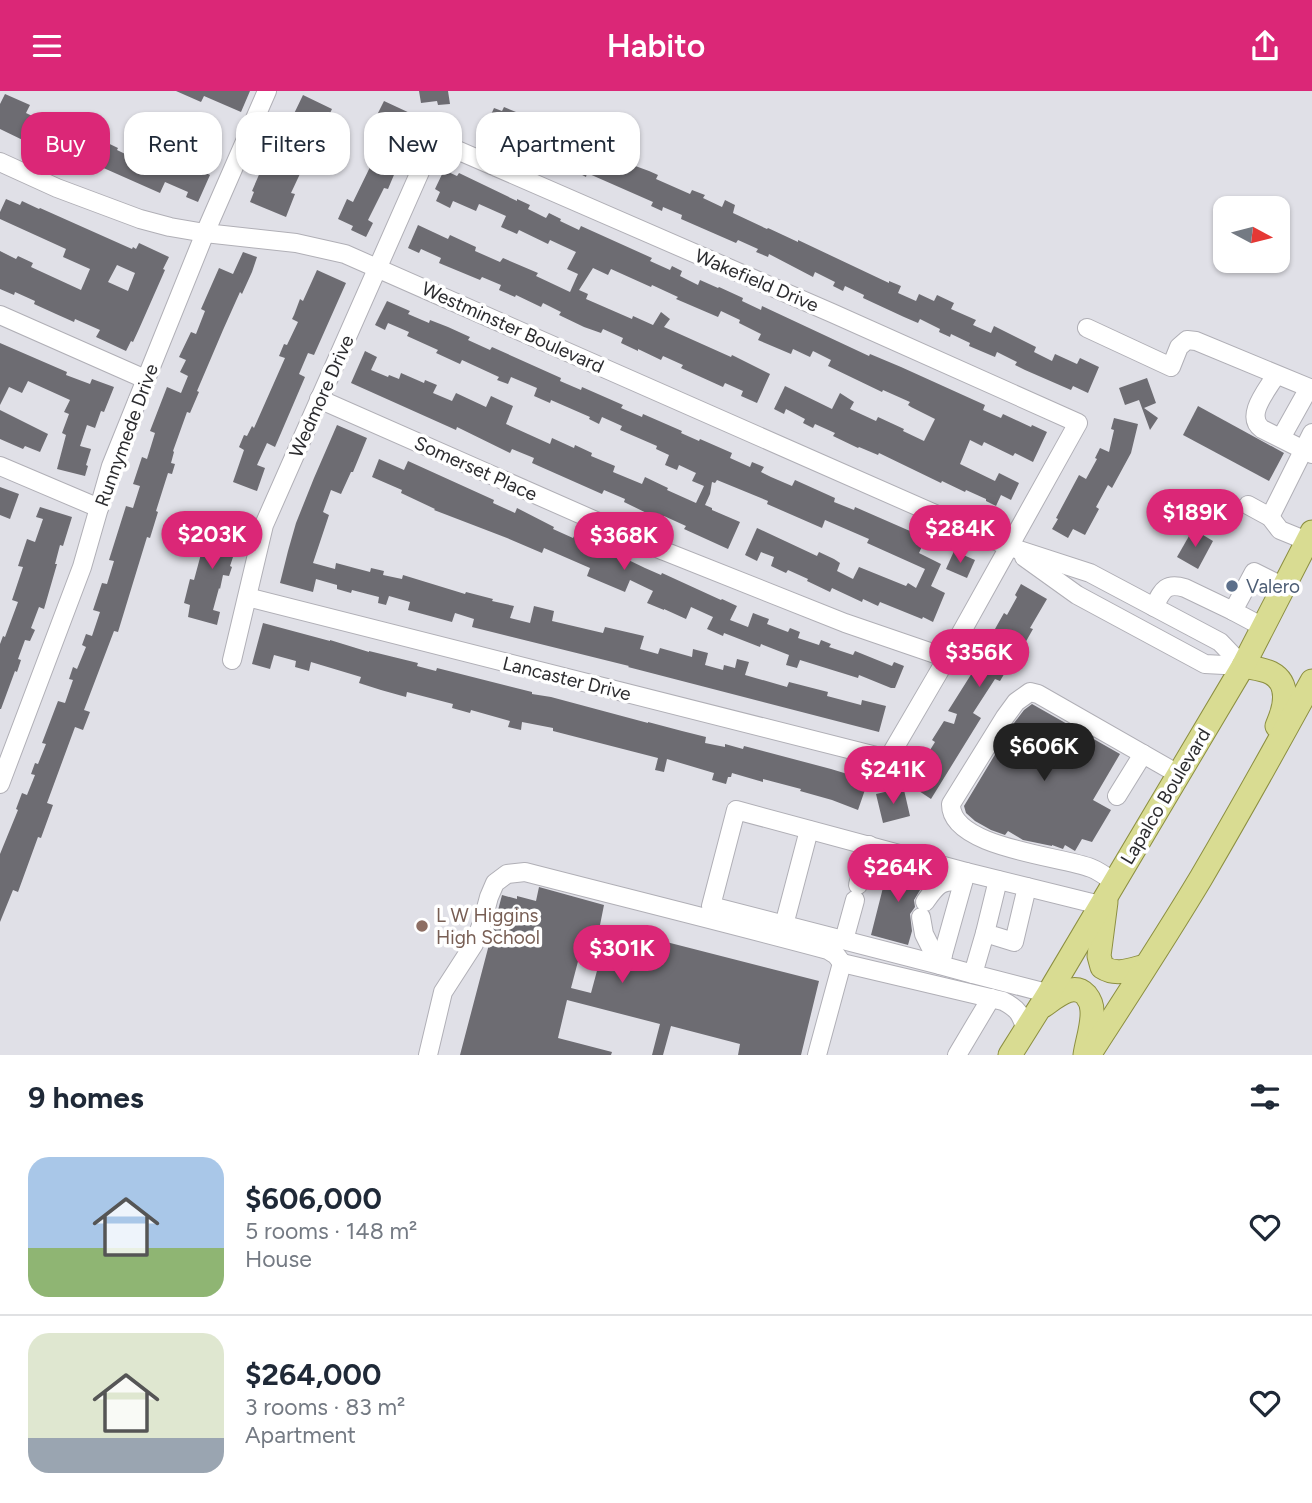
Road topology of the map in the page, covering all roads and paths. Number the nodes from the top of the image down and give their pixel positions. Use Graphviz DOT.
graph roads {
  1 [pos="267,91"];
  2 [pos="462,152"];
  3 [pos="0,162"];
  4 [pos="418,175"];
  5 [pos="205,233"];
  6 [pos="377,267"];
  7 [pos="0,315"];
  8 [pos="1087,328"];
  9 [pos="1276,375"];
  10 [pos="145,379"];
  11 [pos="1310,389"];
  12 [pos="319,399"];
  13 [pos="1312,433"];
  14 [pos="1281,438"];
  15 [pos="1308,452"];
  16 [pos="0,466"];
  17 [pos="1248,505"];
  18 [pos="99,507"];
  19 [pos="1270,517"];
  20 [pos="1310,536"];
  21 [pos="1010,547"];
  22 [pos="1283,587"];
  23 [pos="247,597"];
  24 [pos="1154,607"];
  25 [pos="1233,611"];
  26 [pos="1263,627"];
  27 [pos="947,657"];
  28 [pos="232,660"];
  29 [pos="1243,666"];
  30 [pos="1312,681"];
  31 [pos="1143,754"];
  32 [pos="1178,774"];
  33 [pos="0,784"];
  34 [pos="1117,796"];
  35 [pos="1241,805"];
  36 [pos="809,829"];
  37 [pos="869,845"];
  38 [pos="965,877"];
  39 [pos="998,880"];
  40 [pos="1027,887"];
  41 [pos="1107,893"];
  42 [pos="784,925"];
  43 [pos="985,933"];
  44 [pos="844,940"];
  45 [pos="942,960"];
  46 [pos="842,963"];
  47 [pos="1145,966"];
  48 [pos="973,974"];
  49 [pos="991,998"];
  50 [pos="1044,1002"];
  51 [pos="1026,1030"];
  52 [pos="428,1055"];
  53 [pos="817,1055"];
  54 [pos="957,1055"];
  55 [pos="1010,1055"];
  56 [pos="1087,1055"];
  1 -- 5 [label="street, Runnymede Drive"];
  2 -- 21 [label="street, Wakefield Drive"];
  3 -- 5 [label="street, Westminster Boulevard"];
  4 -- 6 [label="street, Wedmore Drive"];
  5 -- 6 [label="street, Westminster Boulevard"];
  5 -- 10 [label="street, Runnymede Drive"];
  6 -- 12 [label="street, Wedmore Drive"];
  6 -- 21 [label="street, Westminster Boulevard"];
  7 -- 10 [label="street"];
  8 -- 9 [label="street"];
  9 -- 11 [label="street"];
  9 -- 14 [label="street"];
  10 -- 18 [label="street, Runnymede Drive"];
  11 -- 14 [label="street"];
  12 -- 23 [label="street, Wedmore Drive"];
  12 -- 27 [label="street, Somerset Place"];
  13 -- 15 [label="street"];
  14 -- 15 [label="street"];
  15 -- 19 [label="street"];
  16 -- 18 [label="street"];
  17 -- 19 [label="street"];
  18 -- 33 [label="street, Runnymede Drive"];
  19 -- 20 [label="street"];
  20 -- 22 [label="main road, Lapalco Boulevard"];
  21 -- 24 [label="street, Westminster Boulevard"];
  21 -- 27 [label="street"];
  21 -- 29 [label="street, Westminster Boulevard"];
  22 -- 25 [label="street"];
  22 -- 26 [label="main road, Lapalco Boulevard"];
  23 -- 27 [label="street, Lancaster Drive"];
  23 -- 28 [label="street, Wedmore Drive"];
  24 -- 25 [label="street"];
  24 -- 29 [label="street, Westminster Boulevard"];
  25 -- 26 [label="street"];
  26 -- 29 [label="main road, Lapalco Boulevard"];
  29 -- 32 [label="main road, Lapalco Boulevard"];
  29 -- 35 [label="main road"];
  30 -- 35 [label="main road"];
  31 -- 32 [label="street"];
  31 -- 34 [label="street"];
  31 -- 41 [label="street"];
  32 -- 41 [label="main road, Lapalco Boulevard"];
  35 -- 47 [label="main road"];
  36 -- 37 [label="street"];
  36 -- 42 [label="street"];
  36 -- 42 [label="street"];
  37 -- 38 [label="street"];
  37 -- 44 [label="street"];
  38 -- 39 [label="street"];
  38 -- 45 [label="street"];
  38 -- 45 [label="street"];
  39 -- 40 [label="street"];
  39 -- 43 [label="street"];
  40 -- 41 [label="street"];
  40 -- 43 [label="street"];
  41 -- 47 [label="main road"];
  41 -- 50 [label="main road, Lapalco Boulevard"];
  42 -- 44 [label="street"];
  43 -- 48 [label="street"];
  44 -- 45 [label="street"];
  45 -- 48 [label="street"];
  46 -- 49 [label="street"];
  46 -- 52 [label="street"];
  46 -- 53 [label="street"];
  47 -- 56 [label="main road"];
  48 -- 50 [label="street"];
  49 -- 51 [label="street"];
  49 -- 54 [label="street"];
  50 -- 51 [label="main road, Lapalco Boulevard"];
  50 -- 56 [label="main road"];
  51 -- 55 [label="main road, Lapalco Boulevard"];
}
